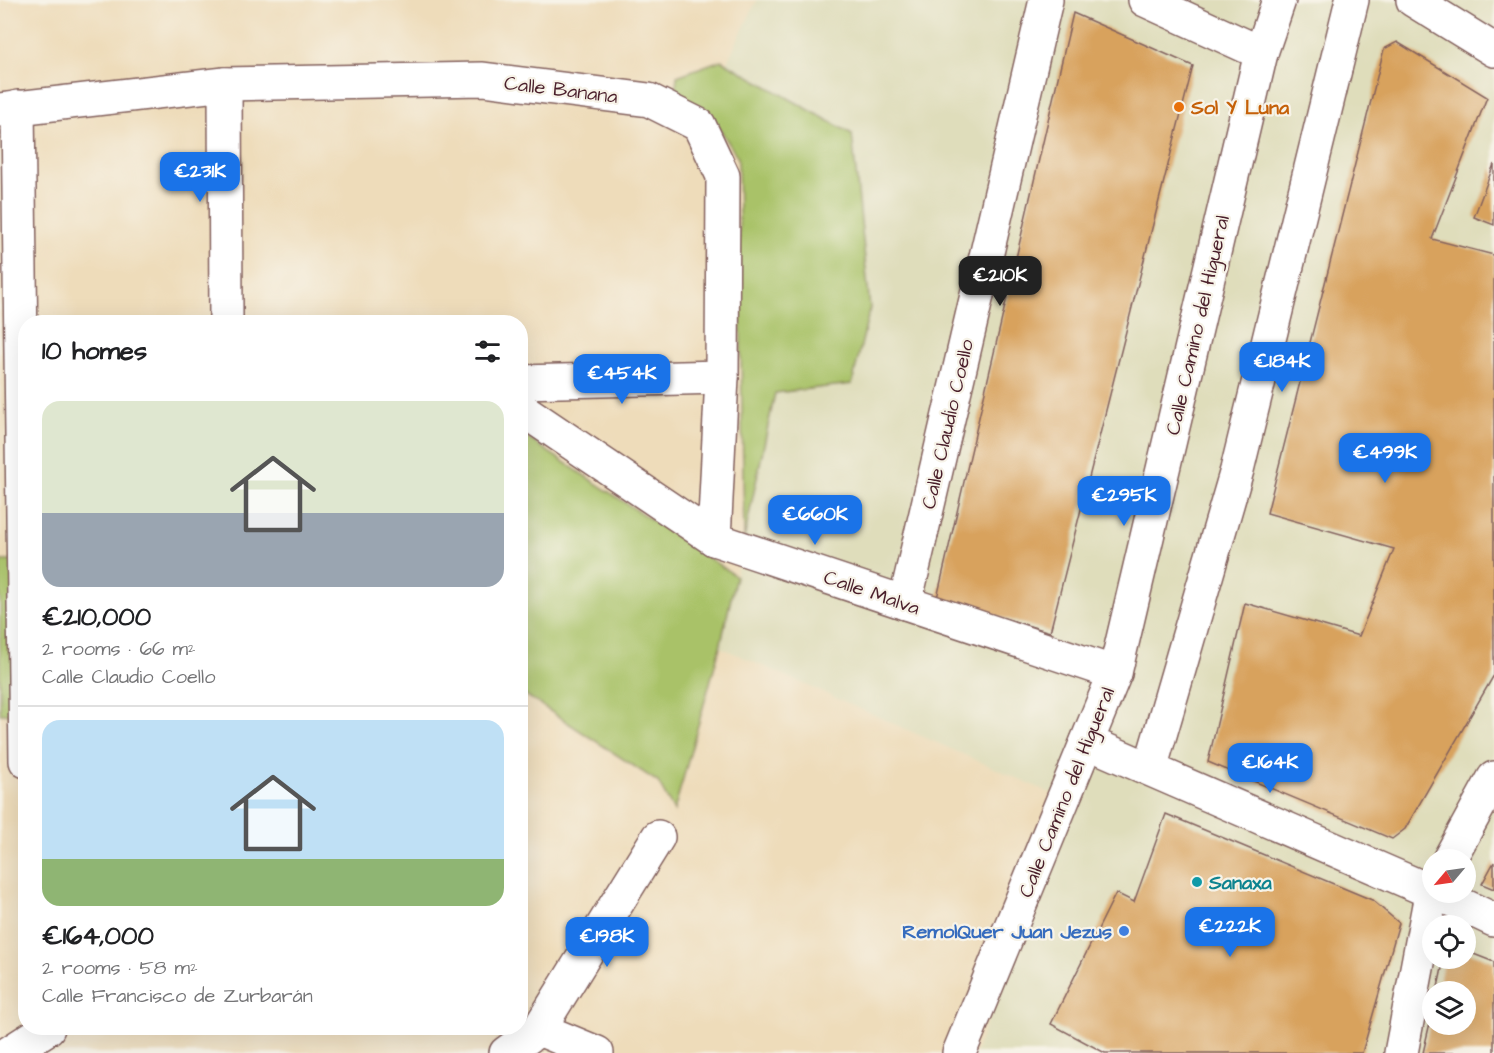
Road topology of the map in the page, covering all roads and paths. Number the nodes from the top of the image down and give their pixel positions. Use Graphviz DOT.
graph roads {
  1 [pos="1046,0"];
  2 [pos="1145,0"];
  3 [pos="1279,0"];
  4 [pos="1352,0"];
  5 [pos="1413,0"];
  6 [pos="1494,50"];
  7 [pos="1261,53"];
  8 [pos="225,84"];
  9 [pos="9,108"];
  10 [pos="226,315"];
  11 [pos="723,377"];
  12 [pos="528,382"];
  13 [pos="528,413"];
  14 [pos="714,539"];
  15 [pos="12,552"];
  16 [pos="904,603"];
  17 [pos="18,631"];
  18 [pos="1115,673"];
  19 [pos="0,723"];
  20 [pos="18,723"];
  21 [pos="1087,742"];
  22 [pos="1149,769"];
  23 [pos="1494,778"];
  24 [pos="658,837"];
  25 [pos="1455,849"];
  26 [pos="1422,886"];
  27 [pos="1431,903"];
  28 [pos="1458,903"];
  29 [pos="1494,920"];
  30 [pos="539,1029"];
  31 [pos="506,1053"];
  32 [pos="597,1053"];
  33 [pos="959,1053"];
  34 [pos="1401,1053"];
  1 -- 16 [label="street, Calle Claudio Coello"];
  2 -- 7 [label="street"];
  3 -- 7 [label="street, Calle Camino del Higueral"];
  4 -- 22 [label="street"];
  5 -- 6 [label="street"];
  7 -- 18 [label="street, Calle Camino del Higueral"];
  8 -- 9 [label="street, Calle Banana"];
  8 -- 10 [label="street"];
  8 -- 11 [label="street, Calle Banana"];
  9 -- 15 [label="street"];
  11 -- 12 [label="street"];
  11 -- 14 [label="street, Calle Banana"];
  13 -- 14 [label="street, Calle Malva"];
  14 -- 16 [label="street, Calle Malva"];
  15 -- 17 [label="street"];
  16 -- 18 [label="street, Calle Malva"];
  18 -- 21 [label="street, Calle Camino del Higueral"];
  19 -- 20 [label="street"];
  21 -- 22 [label="street"];
  21 -- 33 [label="street, Calle Camino del Higueral"];
  22 -- 26 [label="street"];
  23 -- 25 [label="street"];
  24 -- 30 [label="street"];
  27 -- 34 [label="street"];
  28 -- 29 [label="street"];
  30 -- 31 [label="street"];
  30 -- 32 [label="street"];
}
